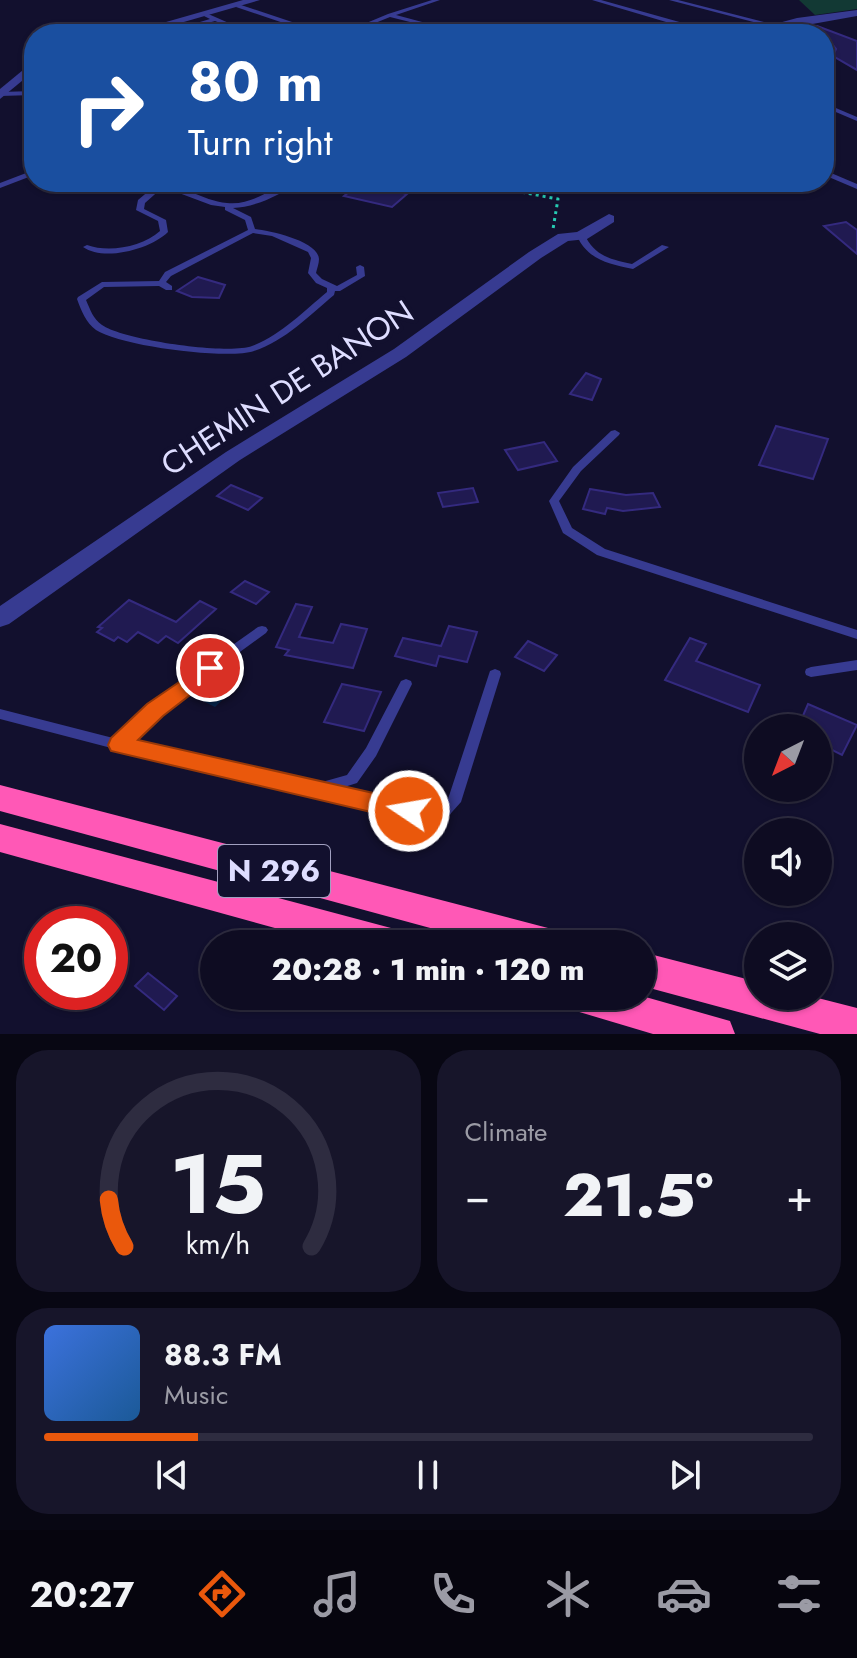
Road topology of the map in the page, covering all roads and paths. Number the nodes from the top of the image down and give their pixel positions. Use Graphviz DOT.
graph roads {
  1 [pos="255,0"];
  2 [pos="437,0"];
  3 [pos="595,0"];
  4 [pos="672,0"];
  5 [pos="238,6"];
  6 [pos="857,13"];
  7 [pos="390,15"];
  8 [pos="210,17"];
  9 [pos="177,24"];
  10 [pos="191,24"];
  11 [pos="228,24"];
  12 [pos="292,24"];
  13 [pos="368,24"];
  14 [pos="425,24"];
  15 [pos="683,24"];
  16 [pos="769,24"];
  17 [pos="789,24"];
  18 [pos="24,74"];
  19 [pos="0,94"];
  20 [pos="24,94"];
  21 [pos="834,109"];
  22 [pos="857,112"];
  23 [pos="847,115"];
  24 [pos="857,119"];
  25 [pos="24,176"];
  26 [pos="834,177"];
  27 [pos="0,186"];
  28 [pos="857,187"];
  29 [pos="151,192"];
  30 [pos="184,192"];
  31 [pos="278,192"];
  32 [pos="520,192"];
  33 [pos="228,208"];
  34 [pos="609,219"];
  35 [pos="252,231"];
  36 [pos="581,236"];
  37 [pos="560,239"];
  38 [pos="87,247"];
  39 [pos="665,247"];
  40 [pos="360,267"];
  41 [pos="331,287"];
  42 [pos="615,433"];
  43 [pos="0,618"];
  44 [pos="262,630"];
  45 [pos="857,635"];
  46 [pos="857,665"];
  47 [pos="811,672"];
  48 [pos="495,674"];
  49 [pos="406,684"];
  50 [pos="0,714"];
  51 [pos="119,745"];
  52 [pos="315,790"];
  53 [pos="0,798"];
  54 [pos="0,838"];
  55 [pos="339,930"];
  56 [pos="495,930"];
  57 [pos="656,973"];
  58 [pos="630,1010"];
  59 [pos="857,1026"];
  60 [pos="717,1034"];
  1 -- 5 [label="street"];
  2 -- 7 [label="lane"];
  3 -- 15 [label="lane"];
  4 -- 16 [label="lane"];
  5 -- 8 [label="street"];
  5 -- 12 [label="lane"];
  6 -- 17 [label="street"];
  7 -- 13 [label="lane"];
  7 -- 14 [label="lane"];
  8 -- 9 [label="street"];
  8 -- 10 [label="lane"];
  8 -- 11 [label="lane"];
  18 -- 19 [label="street"];
  19 -- 20 [label="lane"];
  21 -- 23 [label="lane"];
  22 -- 23 [label="lane"];
  23 -- 24 [label="lane"];
  25 -- 27 [label="lane"];
  26 -- 28 [label="lane"];
  29 -- 38 [label="lane"];
  30 -- 33 [label="lane"];
  31 -- 33 [label="lane"];
  32 -- 37 [label="path"];
  33 -- 35 [label="lane"];
  34 -- 36 [label="street, CHEMIN DE BANON"];
  35 -- 41 [label="lane"];
  35 -- 41 [label="lane"];
  36 -- 37 [label="street, CHEMIN DE BANON"];
  36 -- 39 [label="lane"];
  37 -- 43 [label="street, CHEMIN DE BANON"];
  40 -- 41 [label="lane"];
  42 -- 45 [label="lane"];
  44 -- 51 [label="lane"];
  46 -- 47 [label="lane"];
  48 -- 52 [label="lane"];
  49 -- 52 [label="lane"];
  50 -- 51 [label="lane"];
  51 -- 52 [label="lane"];
  53 -- 56 [label="highway, N 296"];
  54 -- 55 [label="highway, N 296"];
  57 -- 59 [label="highway"];
  58 -- 60 [label="highway"];
}
